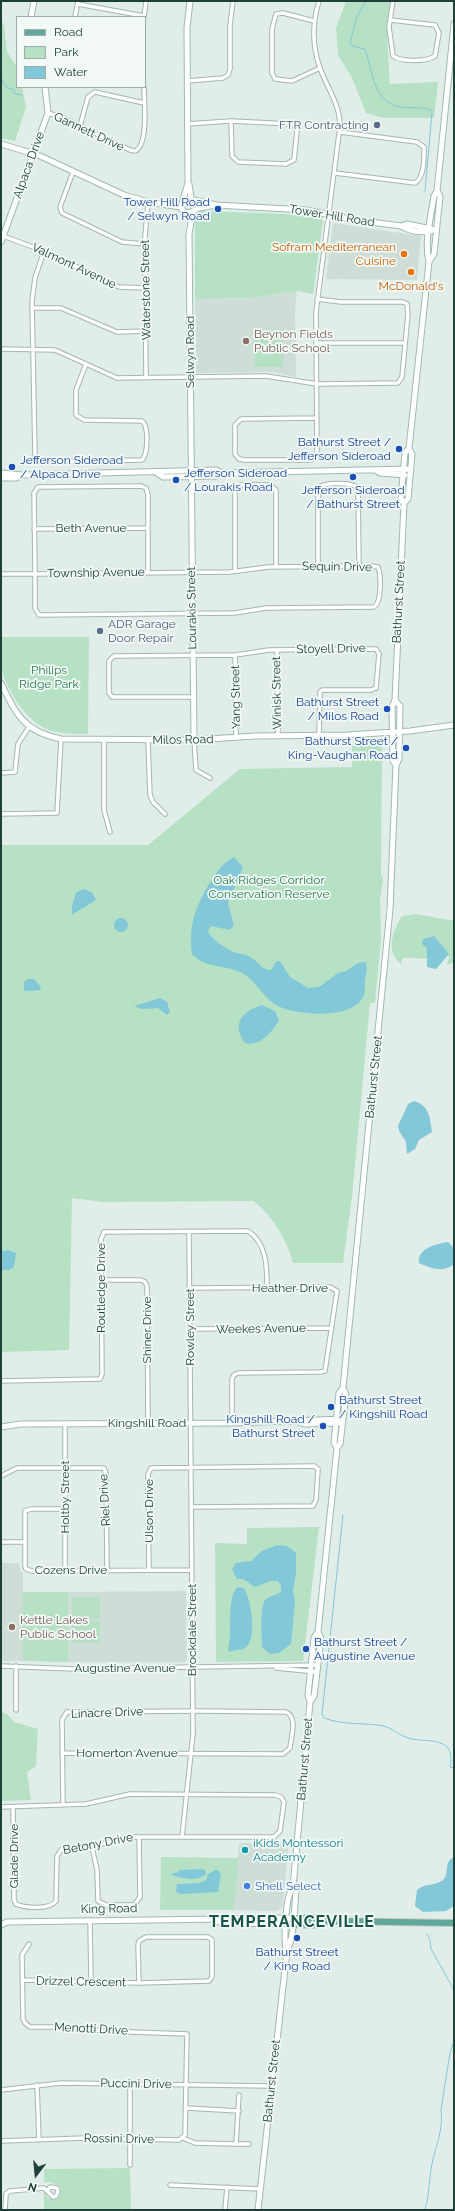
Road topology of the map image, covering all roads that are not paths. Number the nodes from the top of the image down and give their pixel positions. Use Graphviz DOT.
graph roads {
  1 [pos="34,1"];
  2 [pos="146,1"];
  3 [pos="190,1"];
  4 [pos="233,1"];
  5 [pos="319,1"];
  6 [pos="392,1"];
  7 [pos="78,2"];
  8 [pos="31,16"];
  9 [pos="75,16"];
  10 [pos="144,16"];
  11 [pos="390,20"];
  12 [pos="314,21"];
  13 [pos="454,24"];
  14 [pos="320,68"];
  15 [pos="187,81"];
  16 [pos="45,88"];
  17 [pos="144,88"];
  18 [pos="144,103"];
  19 [pos="48,113"];
  20 [pos="231,121"];
  21 [pos="187,124"];
  22 [pos="80,126"];
  23 [pos="340,132"];
  24 [pos="1,144"];
  25 [pos="33,153"];
  26 [pos="73,172"];
  27 [pos="334,173"];
  28 [pos="188,183"];
  29 [pos="438,192"];
  30 [pos="183,199"];
  31 [pos="193,199"];
  32 [pos="148,202"];
  33 [pos="163,204"];
  34 [pos="216,205"];
  35 [pos="183,209"];
  36 [pos="194,210"];
  37 [pos="329,215"];
  38 [pos="430,229"];
  39 [pos="436,230"];
  40 [pos="189,234"];
  41 [pos="3,236"];
  42 [pos="1,242"];
  43 [pos="145,244"];
  44 [pos="44,251"];
  45 [pos="429,262"];
  46 [pos="146,288"];
  47 [pos="318,299"];
  48 [pos="32,308"];
  49 [pos="146,331"];
  50 [pos="316,343"];
  51 [pos="405,343"];
  52 [pos="1,349"];
  53 [pos="32,349"];
  54 [pos="86,364"];
  55 [pos="190,377"];
  56 [pos="146,378"];
  57 [pos="317,384"];
  58 [pos="317,418"];
  59 [pos="409,448"];
  60 [pos="411,469"];
  61 [pos="191,470"];
  62 [pos="403,472"];
  63 [pos="1,473"];
  64 [pos="157,473"];
  65 [pos="222,473"];
  66 [pos="22,475"];
  67 [pos="410,475"];
  68 [pos="191,476"];
  69 [pos="1,478"];
  70 [pos="404,503"];
  71 [pos="34,528"];
  72 [pos="148,528"];
  73 [pos="359,565"];
  74 [pos="318,566"];
  75 [pos="276,567"];
  76 [pos="235,571"];
  77 [pos="192,572"];
  78 [pos="148,573"];
  79 [pos="1,574"];
  80 [pos="35,574"];
  81 [pos="192,614"];
  82 [pos="277,650"];
  83 [pos="193,656"];
  84 [pos="236,656"];
  85 [pos="1,683"];
  86 [pos="193,697"];
  87 [pos="395,700"];
  88 [pos="454,725"];
  89 [pos="29,727"];
  90 [pos="392,731"];
  91 [pos="400,731"];
  92 [pos="278,736"];
  93 [pos="319,736"];
  94 [pos="236,738"];
  95 [pos="61,739"];
  96 [pos="194,740"];
  97 [pos="104,741"];
  98 [pos="148,741"];
  99 [pos="396,765"];
  100 [pos="1,773"];
  101 [pos="210,778"];
  102 [pos="1,814"];
  103 [pos="165,814"];
  104 [pos="110,832"];
  105 [pos="189,1231"];
  106 [pos="101,1280"];
  107 [pos="267,1287"];
  108 [pos="190,1288"];
  109 [pos="332,1328"];
  110 [pos="190,1329"];
  111 [pos="1,1381"];
  112 [pos="343,1388"];
  113 [pos="337,1421"];
  114 [pos="343,1421"];
  115 [pos="232,1422"];
  116 [pos="148,1423"];
  117 [pos="190,1423"];
  118 [pos="65,1424"];
  119 [pos="1,1427"];
  120 [pos="337,1448"];
  121 [pos="191,1466"];
  122 [pos="65,1467"];
  123 [pos="1,1476"];
  124 [pos="191,1507"];
  125 [pos="65,1509"];
  126 [pos="1,1542"];
  127 [pos="24,1542"];
  128 [pos="66,1570"];
  129 [pos="149,1570"];
  130 [pos="191,1570"];
  131 [pos="107,1571"];
  132 [pos="318,1632"];
  133 [pos="318,1665"];
  134 [pos="1,1666"];
  135 [pos="16,1666"];
  136 [pos="192,1668"];
  137 [pos="311,1668"];
  138 [pos="317,1672"];
  139 [pos="310,1702"];
  140 [pos="16,1710"];
  141 [pos="192,1711"];
  142 [pos="191,1752"];
  143 [pos="62,1753"];
  144 [pos="186,1794"];
  145 [pos="63,1805"];
  146 [pos="1,1807"];
  147 [pos="13,1807"];
  148 [pos="139,1837"];
  149 [pos="182,1837"];
  150 [pos="92,1846"];
  151 [pos="16,1904"];
  152 [pos="290,1917"];
  153 [pos="1,1919"];
  154 [pos="212,1919"];
  155 [pos="90,1920"];
  156 [pos="327,1921"];
  157 [pos="7,1922"];
  158 [pos="454,1923"];
  159 [pos="289,1924"];
  160 [pos="1,1925"];
  161 [pos="29,1944"];
  162 [pos="23,1980"];
  163 [pos="91,1981"];
  164 [pos="139,1983"];
  165 [pos="130,2084"];
  166 [pos="37,2085"];
  167 [pos="186,2085"];
  168 [pos="271,2086"];
  169 [pos="1,2090"];
  170 [pos="239,2095"];
  171 [pos="186,2108"];
  172 [pos="239,2111"];
  173 [pos="184,2138"];
  174 [pos="130,2139"];
  175 [pos="39,2140"];
  176 [pos="1,2141"];
  177 [pos="236,2144"];
  178 [pos="249,2144"];
  179 [pos="130,2165"];
  180 [pos="170,2185"];
  181 [pos="227,2187"];
  182 [pos="260,2188"];
  183 [pos="48,2190"];
  184 [pos="5,2210"];
  185 [pos="225,2210"];
  186 [pos="258,2210"];
  1 -- 8 [label="main road"];
  2 -- 10 [label="street"];
  3 -- 15 [label="main road"];
  4 -- 15 [label="street"];
  5 -- 12 [label="street"];
  6 -- 11 [label="street"];
  7 -- 9 [label="street"];
  7 -- 10 [label="street"];
  11 -- 11 [label="street"];
  12 -- 14 [label="street"];
  12 -- 14 [label="street"];
  13 -- 29 [label="main road, Bathurst Street"];
  14 -- 23 [label="street"];
  15 -- 21 [label="main road"];
  16 -- 19 [label="main road, Alpaca Drive"];
  17 -- 18 [label="street, Gannett Drive"];
  18 -- 22 [label="street"];
  18 -- 22 [label="street, Gannett Drive"];
  19 -- 22 [label="street, Gannett Drive"];
  19 -- 25 [label="main road, Alpaca Drive"];
  20 -- 20 [label="street"];
  20 -- 21 [label="street"];
  21 -- 28 [label="main road"];
  23 -- 27 [label="street"];
  23 -- 27 [label="street"];
  24 -- 25 [label="main road"];
  25 -- 26 [label="main road"];
  25 -- 41 [label="main road, Alpaca Drive"];
  26 -- 32 [label="main road"];
  26 -- 43 [label="street"];
  27 -- 37 [label="street"];
  28 -- 30 [label="main road"];
  28 -- 31 [label="main road"];
  29 -- 38 [label="main road, Bathurst Street"];
  29 -- 39 [label="main road, Bathurst Street"];
  30 -- 31 [label="main road, Tower Hill Road"];
  30 -- 33 [label="main road"];
  30 -- 35 [label="main road"];
  31 -- 34 [label="main road, Tower Hill Road"];
  31 -- 36 [label="main road, Selwyn Road"];
  32 -- 33 [label="main road"];
  32 -- 43 [label="street, Waterstone Street"];
  33 -- 35 [label="main road"];
  34 -- 36 [label="main road, Tower Hill Road"];
  34 -- 37 [label="main road, Tower Hill Road"];
  35 -- 36 [label="main road, Tower Hill Road"];
  35 -- 40 [label="main road, Selwyn Road"];
  36 -- 40 [label="main road, Selwyn Road"];
  37 -- 38 [label="main road, Tower Hill Road"];
  37 -- 47 [label="street"];
  38 -- 39 [label="main road, Tower Hill Road"];
  38 -- 45 [label="main road, Bathurst Street"];
  39 -- 45 [label="main road, Bathurst Street"];
  40 -- 55 [label="main road, Selwyn Road"];
  41 -- 42 [label="main road, Alpaca Drive"];
  41 -- 44 [label="street, Valmont Avenue"];
  43 -- 46 [label="street, Waterstone Street"];
  44 -- 46 [label="street, Valmont Avenue"];
  44 -- 48 [label="street"];
  45 -- 59 [label="main road, Bathurst Street"];
  46 -- 49 [label="street, Waterstone Street"];
  47 -- 50 [label="street"];
  47 -- 51 [label="street"];
  48 -- 49 [label="street"];
  48 -- 53 [label="street"];
  49 -- 56 [label="street, Waterstone Street"];
  50 -- 51 [label="street"];
  50 -- 57 [label="street"];
  51 -- 57 [label="street"];
  52 -- 53 [label="street"];
  53 -- 54 [label="street"];
  53 -- 54 [label="street"];
  54 -- 56 [label="street"];
  55 -- 56 [label="street"];
  55 -- 57 [label="street"];
  55 -- 61 [label="main road, Selwyn Road"];
  57 -- 58 [label="street"];
  58 -- 58 [label="street"];
  59 -- 60 [label="main road, Bathurst Street"];
  59 -- 62 [label="main road, Bathurst Street"];
  60 -- 62 [label="main road"];
  60 -- 67 [label="main road, Bathurst Street"];
  61 -- 64 [label="main road"];
  61 -- 65 [label="main road"];
  61 -- 68 [label="main road, Selwyn Road"];
  62 -- 65 [label="main road"];
  62 -- 67 [label="main road"];
  62 -- 70 [label="main road, Bathurst Street"];
  63 -- 66 [label="main road"];
  64 -- 66 [label="main road"];
  64 -- 68 [label="main road"];
  65 -- 68 [label="main road"];
  66 -- 69 [label="main road"];
  67 -- 70 [label="main road, Bathurst Street"];
  68 -- 77 [label="main road, Lourakis Street"];
  70 -- 87 [label="main road, Bathurst Street"];
  71 -- 72 [label="street, Beth Avenue"];
  71 -- 72 [label="street"];
  71 -- 80 [label="street"];
  72 -- 78 [label="street"];
  73 -- 74 [label="street, Sequin Drive"];
  73 -- 74 [label="street"];
  73 -- 81 [label="street, Sequin Drive"];
  74 -- 75 [label="street, Sequin Drive"];
  75 -- 76 [label="street, Sequin Drive"];
  75 -- 76 [label="street"];
  76 -- 77 [label="street, Sequin Drive"];
  77 -- 78 [label="street, Township Avenue"];
  77 -- 81 [label="main road, Lourakis Street"];
  78 -- 80 [label="street, Township Avenue"];
  79 -- 80 [label="street, Township Avenue"];
  80 -- 81 [label="street"];
  81 -- 83 [label="main road, Lourakis Street"];
  82 -- 84 [label="street, Stoyell Drive"];
  82 -- 92 [label="street, Winisk Street"];
  82 -- 93 [label="street, Stoyell Drive"];
  83 -- 84 [label="street, Stoyell Drive"];
  83 -- 86 [label="main road, Lourakis Street"];
  83 -- 86 [label="street, Stoyell Drive"];
  84 -- 94 [label="street, Yang Street"];
  85 -- 89 [label="main road, Milos Road"];
  86 -- 96 [label="main road, Lourakis Street"];
  87 -- 90 [label="main road, Bathurst Street"];
  87 -- 91 [label="main road, Bathurst Street"];
  88 -- 91 [label="main road, Milos Road"];
  89 -- 95 [label="main road, Milos Road"];
  89 -- 100 [label="street"];
  90 -- 91 [label="main road, Milos Road"];
  90 -- 93 [label="main road, Milos Road"];
  90 -- 99 [label="main road, Bathurst Street"];
  91 -- 99 [label="main road, Bathurst Street"];
  92 -- 93 [label="main road, Milos Road"];
  92 -- 94 [label="main road, Milos Road"];
  94 -- 96 [label="main road, Milos Road"];
  95 -- 97 [label="main road, Milos Road"];
  95 -- 102 [label="street"];
  96 -- 98 [label="main road, Milos Road"];
  96 -- 101 [label="street"];
  97 -- 98 [label="main road, Milos Road"];
  97 -- 104 [label="street"];
  98 -- 103 [label="street"];
  99 -- 112 [label="main road, Bathurst Street"];
  105 -- 106 [label="street, Routledge Drive"];
  105 -- 107 [label="street, Routledge Drive"];
  105 -- 108 [label="street, Rowley Street"];
  106 -- 111 [label="street, Routledge Drive"];
  106 -- 116 [label="street, Shiner Drive"];
  107 -- 108 [label="street, Heather Drive"];
  107 -- 109 [label="street, Heather Drive"];
  108 -- 110 [label="street, Rowley Street"];
  109 -- 110 [label="street, Weekes Avenue"];
  109 -- 115 [label="street, Heather Drive"];
  110 -- 117 [label="street, Rowley Street"];
  112 -- 113 [label="main road, Bathurst Street"];
  112 -- 114 [label="main road, Bathurst Street"];
  113 -- 114 [label="main road, Kingshill Road"];
  113 -- 115 [label="main road, Kingshill Road"];
  113 -- 120 [label="main road, Bathurst Street"];
  114 -- 120 [label="main road, Bathurst Street"];
  115 -- 117 [label="main road, Kingshill Road"];
  116 -- 117 [label="main road, Kingshill Road"];
  116 -- 118 [label="main road, Kingshill Road"];
  117 -- 121 [label="street, Brockdale Street"];
  118 -- 119 [label="main road, Kingshill Road"];
  118 -- 122 [label="street, Holtby Street"];
  120 -- 132 [label="main road, Bathurst Street"];
  121 -- 124 [label="street, Brockdale Street"];
  121 -- 124 [label="street, Ulson Drive"];
  121 -- 129 [label="street, Ulson Drive"];
  122 -- 123 [label="street"];
  122 -- 125 [label="street, Holtby Street"];
  122 -- 131 [label="street, Riel Drive"];
  124 -- 130 [label="street, Brockdale Street"];
  125 -- 127 [label="street, Cozens Drive"];
  125 -- 128 [label="street, Holtby Street"];
  126 -- 127 [label="street"];
  127 -- 128 [label="street, Cozens Drive"];
  128 -- 131 [label="street, Cozens Drive"];
  129 -- 130 [label="street, Cozens Drive"];
  129 -- 131 [label="street, Cozens Drive"];
  130 -- 136 [label="street, Brockdale Street"];
  132 -- 133 [label="main road, Bathurst Street"];
  132 -- 137 [label="main road, Bathurst Street"];
  133 -- 137 [label="street, Augustine Avenue"];
  133 -- 138 [label="main road, Bathurst Street"];
  134 -- 135 [label="street, Augustine Avenue"];
  135 -- 136 [label="street, Augustine Avenue"];
  135 -- 140 [label="street"];
  136 -- 137 [label="street, Augustine Avenue"];
  136 -- 141 [label="street, Brockdale Street"];
  137 -- 138 [label="street, Augustine Avenue"];
  137 -- 139 [label="main road, Bathurst Street"];
  138 -- 139 [label="main road, Bathurst Street"];
  139 -- 152 [label="main road, Bathurst Street"];
  141 -- 142 [label="street, Brockdale Street"];
  141 -- 142 [label="street, Homerton Avenue"];
  141 -- 143 [label="street, Linacre Drive"];
  142 -- 143 [label="street, Homerton Avenue"];
  142 -- 144 [label="street, Brockdale Street"];
  143 -- 145 [label="street, Linacre Drive"];
  144 -- 145 [label="street"];
  144 -- 149 [label="street, Brockdale Street"];
  144 -- 149 [label="street, Betony Drive"];
  145 -- 147 [label="street"];
  146 -- 147 [label="street"];
  147 -- 151 [label="street, Glade Drive"];
  148 -- 149 [label="street, Betony Drive"];
  148 -- 150 [label="street, Betony Drive"];
  148 -- 150 [label="street"];
  150 -- 151 [label="street, Betony Drive"];
  152 -- 154 [label="main road, King Road"];
  152 -- 156 [label="main road, King Road"];
  152 -- 159 [label="main road, Bathurst Street"];
  153 -- 157 [label="main road, King Road"];
  154 -- 155 [label="main road, King Road"];
  154 -- 159 [label="main road, King Road"];
  155 -- 157 [label="main road, King Road"];
  155 -- 163 [label="street"];
  156 -- 158 [label="main road, King Road"];
  156 -- 159 [label="main road, King Road"];
  157 -- 160 [label="main road, King Road"];
  159 -- 168 [label="main road, Bathurst Street"];
  161 -- 162 [label="street, Menotti Drive"];
  162 -- 163 [label="street, Drizzel Crescent"];
  162 -- 167 [label="street, Menotti Drive"];
  163 -- 164 [label="street, Drizzel Crescent"];
  164 -- 164 [label="street, Drizzel Crescent"];
  165 -- 166 [label="street, Puccini Drive"];
  165 -- 167 [label="street, Puccini Drive"];
  165 -- 174 [label="street"];
  166 -- 169 [label="street, Puccini Drive"];
  166 -- 175 [label="street"];
  167 -- 168 [label="street, Puccini Drive"];
  167 -- 171 [label="street"];
  168 -- 182 [label="main road, Bathurst Street"];
  170 -- 172 [label="street"];
  171 -- 172 [label="street"];
  171 -- 173 [label="street"];
  172 -- 177 [label="street"];
  173 -- 174 [label="street, Rossini Drive"];
  173 -- 177 [label="street"];
  174 -- 175 [label="street, Rossini Drive"];
  174 -- 179 [label="street"];
  175 -- 176 [label="street, Rossini Drive"];
  177 -- 178 [label="street"];
  180 -- 181 [label="street"];
  181 -- 182 [label="street"];
  181 -- 185 [label="street"];
  182 -- 186 [label="main road, Bathurst Street"];
  183 -- 184 [label="street"];
}
